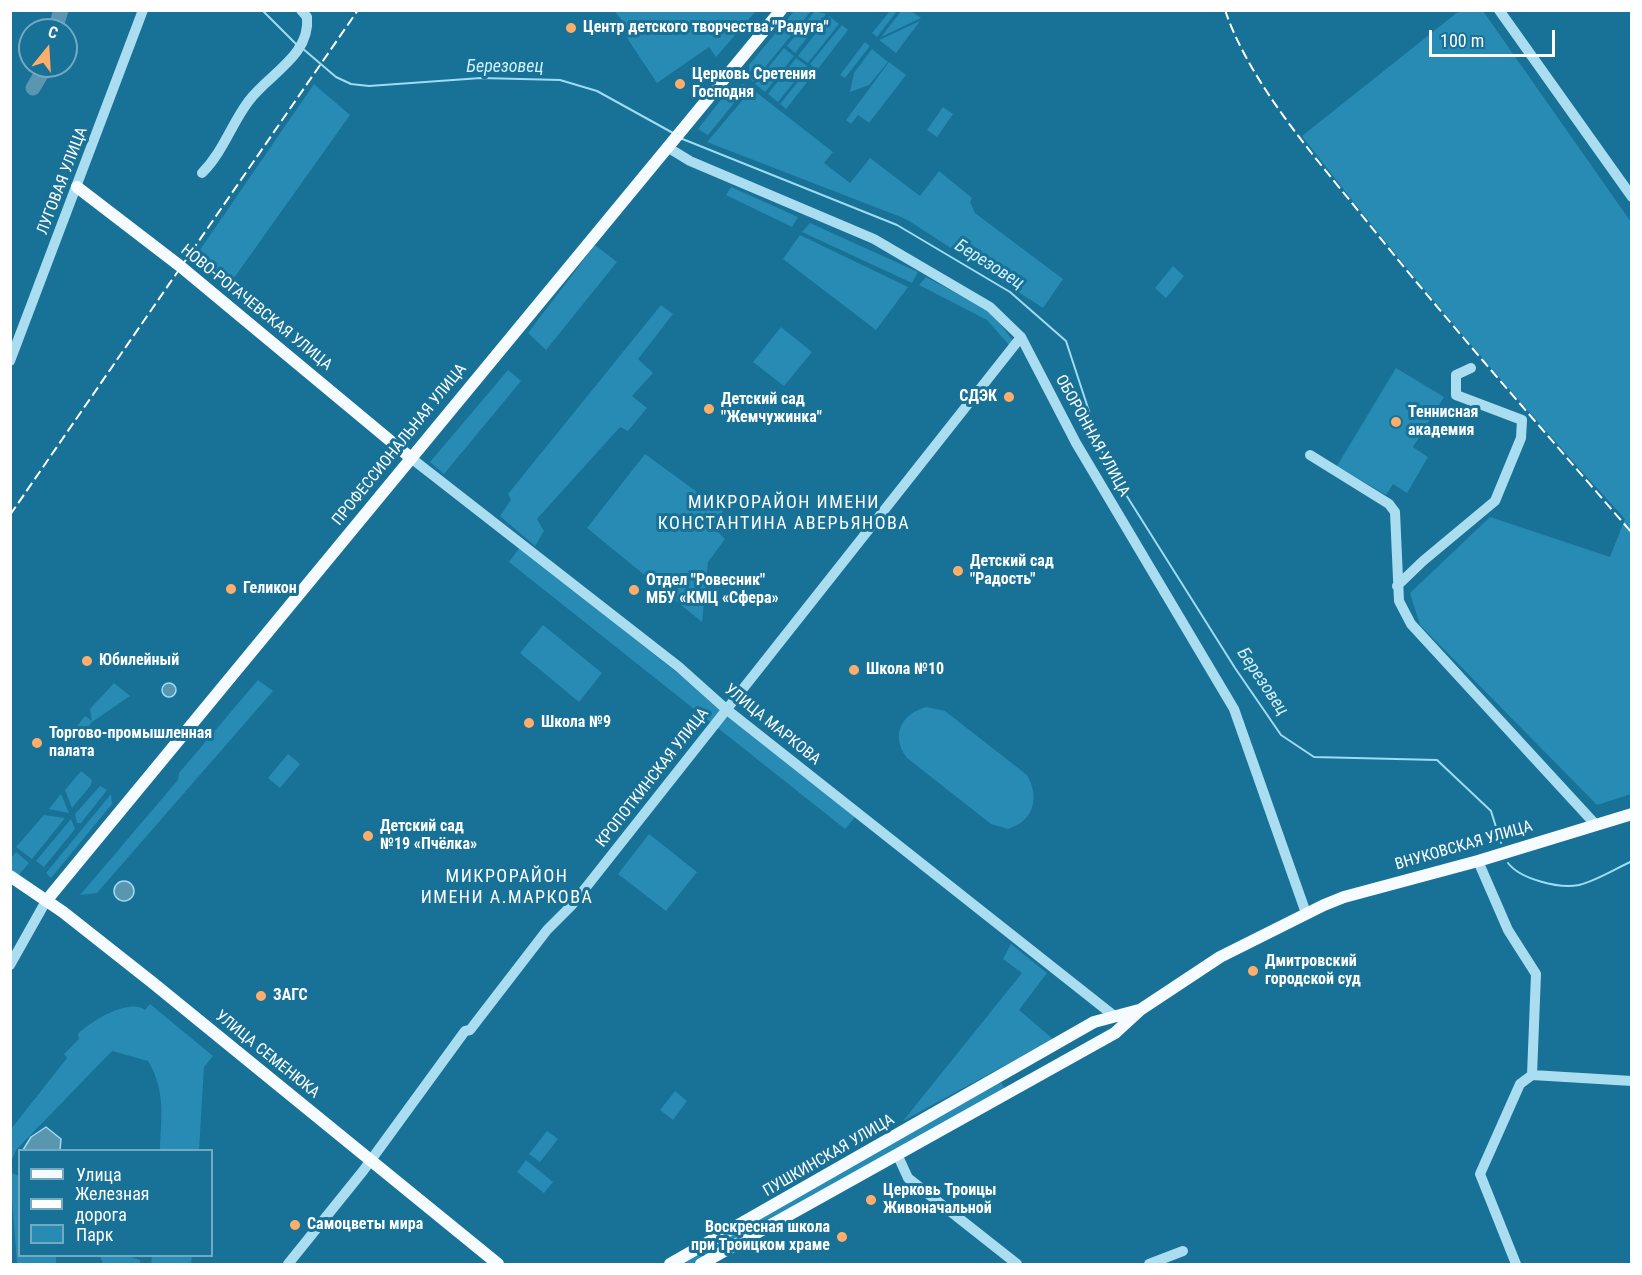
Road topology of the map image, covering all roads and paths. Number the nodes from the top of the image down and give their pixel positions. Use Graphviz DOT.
graph roads {
  1 [pos="143,10"];
  2 [pos="301,10"];
  3 [pos="781,10"];
  4 [pos="1499,10"];
  5 [pos="674,139"];
  6 [pos="202,173"];
  7 [pos="77,187"];
  8 [pos="1632,197"];
  9 [pos="1021,337"];
  10 [pos="10,361"];
  11 [pos="1471,368"];
  12 [pos="1310,455"];
  13 [pos="411,458"];
  14 [pos="1397,586"];
  15 [pos="726,709"];
  16 [pos="1632,814"];
  17 [pos="1596,825"];
  18 [pos="1478,861"];
  19 [pos="10,876"];
  20 [pos="46,901"];
  21 [pos="1306,913"];
  22 [pos="10,965"];
  23 [pos="1140,1010"];
  24 [pos="1113,1015"];
  25 [pos="1121,1029"];
  26 [pos="1004,1075"];
  27 [pos="1532,1075"];
  28 [pos="1632,1081"];
  29 [pos="1012,1091"];
  30 [pos="897,1154"];
  31 [pos="369,1162"];
  32 [pos="1183,1251"];
  33 [pos="288,1264"];
  34 [pos="498,1264"];
  35 [pos="670,1264"];
  36 [pos="701,1264"];
  37 [pos="1017,1264"];
  38 [pos="1149,1264"];
  39 [pos="1516,1264"];
  1 -- 7 [label="street, ЛУГОВАЯ УЛИЦА"];
  2 -- 6 [label="street"];
  3 -- 5 [label="main road, ПРОФЕССИОНАЛЬНАЯ УЛИЦА"];
  4 -- 8 [label="street"];
  5 -- 9 [label="street, ОБОРОННАЯ УЛИЦА"];
  5 -- 13 [label="main road, ПРОФЕССИОНАЛЬНАЯ УЛИЦА"];
  7 -- 10 [label="street, ЛУГОВАЯ УЛИЦА"];
  7 -- 13 [label="main road, НОВО-РОГАЧЕВСКАЯ УЛИЦА"];
  9 -- 15 [label="street, КРОПОТКИНСКАЯ УЛИЦА"];
  9 -- 21 [label="street, ОБОРОННАЯ УЛИЦА"];
  11 -- 14 [label="street"];
  12 -- 14 [label="street"];
  13 -- 15 [label="street, УЛИЦА МАРКОВА"];
  13 -- 20 [label="main road, ПРОФЕССИОНАЛЬНАЯ УЛИЦА"];
  14 -- 17 [label="street"];
  15 -- 24 [label="street, УЛИЦА МАРКОВА"];
  15 -- 31 [label="street, КРОПОТКИНСКАЯ УЛИЦА"];
  16 -- 17 [label="main road, ВНУКОВСКАЯ УЛИЦА"];
  17 -- 18 [label="main road, ВНУКОВСКАЯ УЛИЦА"];
  18 -- 21 [label="main road, ВНУКОВСКАЯ УЛИЦА"];
  18 -- 27 [label="street"];
  19 -- 20 [label="main road, УЛИЦА СЕМЕНЮКА"];
  20 -- 22 [label="street"];
  20 -- 31 [label="main road, УЛИЦА СЕМЕНЮКА"];
  21 -- 23 [label="main road, ПУШКИНСКАЯ УЛИЦА"];
  23 -- 24 [label="main road, ПУШКИНСКАЯ УЛИЦА"];
  23 -- 25 [label="main road, ПУШКИНСКАЯ УЛИЦА"];
  24 -- 25 [label="main road"];
  24 -- 26 [label="main road, ПУШКИНСКАЯ УЛИЦА"];
  25 -- 29 [label="main road, ПУШКИНСКАЯ УЛИЦА"];
  26 -- 29 [label="main road"];
  26 -- 35 [label="main road, ПУШКИНСКАЯ УЛИЦА"];
  27 -- 28 [label="street"];
  27 -- 39 [label="street"];
  29 -- 30 [label="main road, ПУШКИНСКАЯ УЛИЦА"];
  30 -- 36 [label="main road, ПУШКИНСКАЯ УЛИЦА"];
  30 -- 37 [label="street"];
  31 -- 33 [label="street, КРОПОТКИНСКАЯ УЛИЦА"];
  31 -- 34 [label="main road, УЛИЦА СЕМЕНЮКА"];
  32 -- 38 [label="street"];
}
